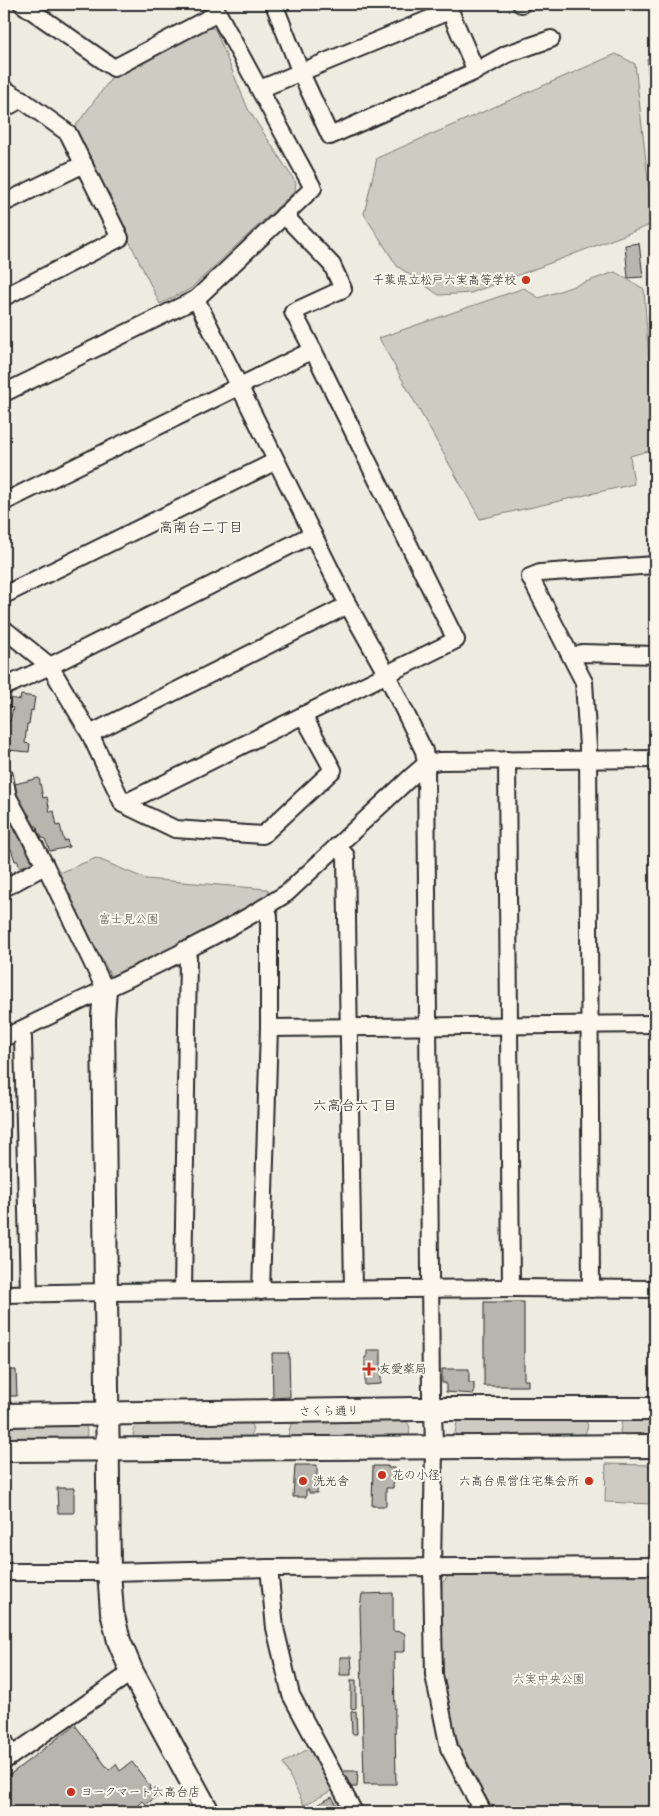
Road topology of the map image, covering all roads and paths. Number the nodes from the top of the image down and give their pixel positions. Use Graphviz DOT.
graph roads {
  1 [pos="274,4"];
  2 [pos="32,6"];
  3 [pos="448,7"];
  4 [pos="216,8"];
  5 [pos="551,38"];
  6 [pos="476,71"];
  7 [pos="301,72"];
  8 [pos="4,89"];
  9 [pos="260,89"];
  10 [pos="21,100"];
  11 [pos="4,109"];
  12 [pos="84,164"];
  13 [pos="4,203"];
  14 [pos="284,215"];
  15 [pos="4,297"];
  16 [pos="196,299"];
  17 [pos="313,350"];
  18 [pos="238,387"];
  19 [pos="4,393"];
  20 [pos="276,461"];
  21 [pos="4,502"];
  22 [pos="312,534"];
  23 [pos="655,565"];
  24 [pos="4,596"];
  25 [pos="348,605"];
  26 [pos="4,629"];
  27 [pos="655,655"];
  28 [pos="572,657"];
  29 [pos="50,666"];
  30 [pos="386,673"];
  31 [pos="4,688"];
  32 [pos="304,715"];
  33 [pos="90,734"];
  34 [pos="588,758"];
  35 [pos="655,759"];
  36 [pos="507,760"];
  37 [pos="426,764"];
  38 [pos="4,776"];
  39 [pos="123,804"];
  40 [pos="336,846"];
  41 [pos="45,866"];
  42 [pos="5,883"];
  43 [pos="266,907"];
  44 [pos="184,950"];
  45 [pos="105,989"];
  46 [pos="590,1024"];
  47 [pos="655,1024"];
  48 [pos="429,1026"];
  49 [pos="510,1026"];
  50 [pos="348,1027"];
  51 [pos="269,1028"];
  52 [pos="20,1030"];
  53 [pos="4,1038"];
  54 [pos="512,1288"];
  55 [pos="591,1289"];
  56 [pos="655,1289"];
  57 [pos="353,1290"];
  58 [pos="431,1290"];
  59 [pos="183,1291"];
  60 [pos="261,1291"];
  61 [pos="107,1292"];
  62 [pos="4,1294"];
  63 [pos="29,1294"];
  64 [pos="433,1409"];
  65 [pos="655,1409"];
  66 [pos="108,1414"];
  67 [pos="4,1415"];
  68 [pos="434,1446"];
  69 [pos="655,1446"];
  70 [pos="108,1449"];
  71 [pos="4,1450"];
  72 [pos="655,1566"];
  73 [pos="269,1568"];
  74 [pos="432,1568"];
  75 [pos="4,1572"];
  76 [pos="109,1572"];
  77 [pos="132,1672"];
  78 [pos="4,1740"];
  79 [pos="8,1759"];
  80 [pos="208,1812"];
  81 [pos="354,1812"];
  82 [pos="484,1812"];
  1 -- 7 [label="street"];
  2 -- 4 [label="street"];
  3 -- 6 [label="street"];
  3 -- 7 [label="street"];
  4 -- 9 [label="street"];
  5 -- 6 [label="street"];
  6 -- 7 [label="street"];
  7 -- 9 [label="street"];
  8 -- 10 [label="street"];
  9 -- 14 [label="street"];
  10 -- 11 [label="street"];
  10 -- 12 [label="street"];
  12 -- 13 [label="street"];
  12 -- 15 [label="street"];
  14 -- 16 [label="street"];
  14 -- 17 [label="street"];
  16 -- 18 [label="street"];
  16 -- 19 [label="street"];
  17 -- 18 [label="street"];
  17 -- 30 [label="street"];
  18 -- 20 [label="street"];
  18 -- 21 [label="street"];
  20 -- 22 [label="street"];
  20 -- 24 [label="street"];
  22 -- 25 [label="street"];
  22 -- 29 [label="street"];
  23 -- 28 [label="street"];
  25 -- 30 [label="street"];
  25 -- 33 [label="street"];
  26 -- 29 [label="street"];
  27 -- 28 [label="street"];
  28 -- 34 [label="street"];
  29 -- 31 [label="street"];
  29 -- 33 [label="street"];
  30 -- 32 [label="street"];
  30 -- 37 [label="street"];
  32 -- 39 [label="street"];
  32 -- 39 [label="street"];
  33 -- 39 [label="street"];
  34 -- 35 [label="street"];
  34 -- 36 [label="street"];
  34 -- 46 [label="street"];
  36 -- 37 [label="street"];
  36 -- 49 [label="street"];
  37 -- 40 [label="street"];
  37 -- 48 [label="street"];
  38 -- 41 [label="street"];
  40 -- 43 [label="street"];
  40 -- 50 [label="street"];
  41 -- 42 [label="street"];
  41 -- 45 [label="street"];
  43 -- 44 [label="street"];
  43 -- 51 [label="street"];
  44 -- 45 [label="street"];
  44 -- 59 [label="street"];
  45 -- 52 [label="street"];
  45 -- 61 [label="street"];
  46 -- 47 [label="street"];
  46 -- 49 [label="street"];
  46 -- 55 [label="street"];
  48 -- 49 [label="street"];
  48 -- 50 [label="street"];
  48 -- 58 [label="street"];
  49 -- 54 [label="street"];
  50 -- 51 [label="street"];
  50 -- 57 [label="street"];
  51 -- 60 [label="street"];
  52 -- 53 [label="street"];
  52 -- 63 [label="street"];
  54 -- 55 [label="street"];
  54 -- 58 [label="street"];
  55 -- 56 [label="street"];
  57 -- 58 [label="street"];
  57 -- 60 [label="street"];
  58 -- 64 [label="street"];
  59 -- 60 [label="street"];
  59 -- 61 [label="street"];
  61 -- 63 [label="street"];
  61 -- 66 [label="street"];
  62 -- 63 [label="street"];
  64 -- 65 [label="street, さくら通り"];
  64 -- 66 [label="street, さくら通り"];
  64 -- 68 [label="street"];
  66 -- 67 [label="street, さくら通り"];
  66 -- 70 [label="street"];
  68 -- 69 [label="street"];
  68 -- 70 [label="street"];
  68 -- 74 [label="street"];
  70 -- 71 [label="street"];
  70 -- 76 [label="street"];
  72 -- 74 [label="street"];
  73 -- 74 [label="street"];
  73 -- 76 [label="street"];
  73 -- 81 [label="street"];
  74 -- 82 [label="street"];
  75 -- 76 [label="street"];
  76 -- 77 [label="street"];
  77 -- 79 [label="street"];
  77 -- 80 [label="street"];
  78 -- 79 [label="street"];
}
